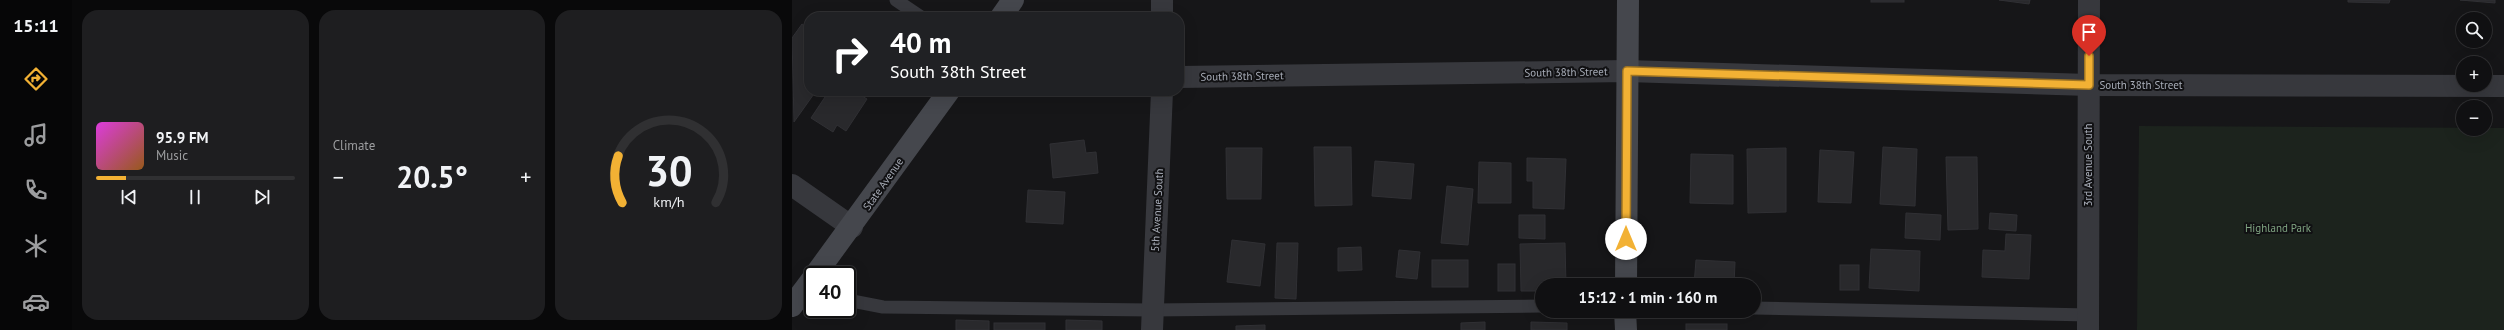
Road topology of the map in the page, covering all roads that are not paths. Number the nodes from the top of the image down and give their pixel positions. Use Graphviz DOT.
graph roads {
  1 [pos="896,0"];
  2 [pos="1013,0"];
  3 [pos="1162,0"];
  4 [pos="1628,0"];
  5 [pos="2089,0"];
  6 [pos="914,12"];
  7 [pos="1005,12"];
  8 [pos="1162,12"];
  9 [pos="1627,71"];
  10 [pos="1184,77"];
  11 [pos="2089,85"];
  12 [pos="2504,86"];
  13 [pos="945,96"];
  14 [pos="1162,96"];
  15 [pos="792,185"];
  16 [pos="852,227"];
  17 [pos="824,266"];
  18 [pos="1626,278"];
  19 [pos="856,302"];
  20 [pos="1535,306"];
  21 [pos="1761,308"];
  22 [pos="1625,318"];
  23 [pos="1152,320"];
  24 [pos="2088,323"];
  25 [pos="1626,330"];
  1 -- 6 [label="lane"];
  2 -- 7 [label="street"];
  3 -- 8 [label="street"];
  4 -- 9 [label="street"];
  5 -- 11 [label="street, 3rd Avenue South"];
  9 -- 10 [label="street, South 38th Street"];
  9 -- 11 [label="street, South 38th Street"];
  9 -- 18 [label="street"];
  11 -- 12 [label="street, South 38th Street"];
  11 -- 24 [label="street, 3rd Avenue South"];
  13 -- 16 [label="street, State Avenue"];
  14 -- 23 [label="street, 5th Avenue South"];
  15 -- 16 [label="street"];
  16 -- 17 [label="street, State Avenue"];
  19 -- 23 [label="lane"];
  20 -- 23 [label="lane"];
  21 -- 24 [label="lane"];
  22 -- 25 [label="street"];
}
